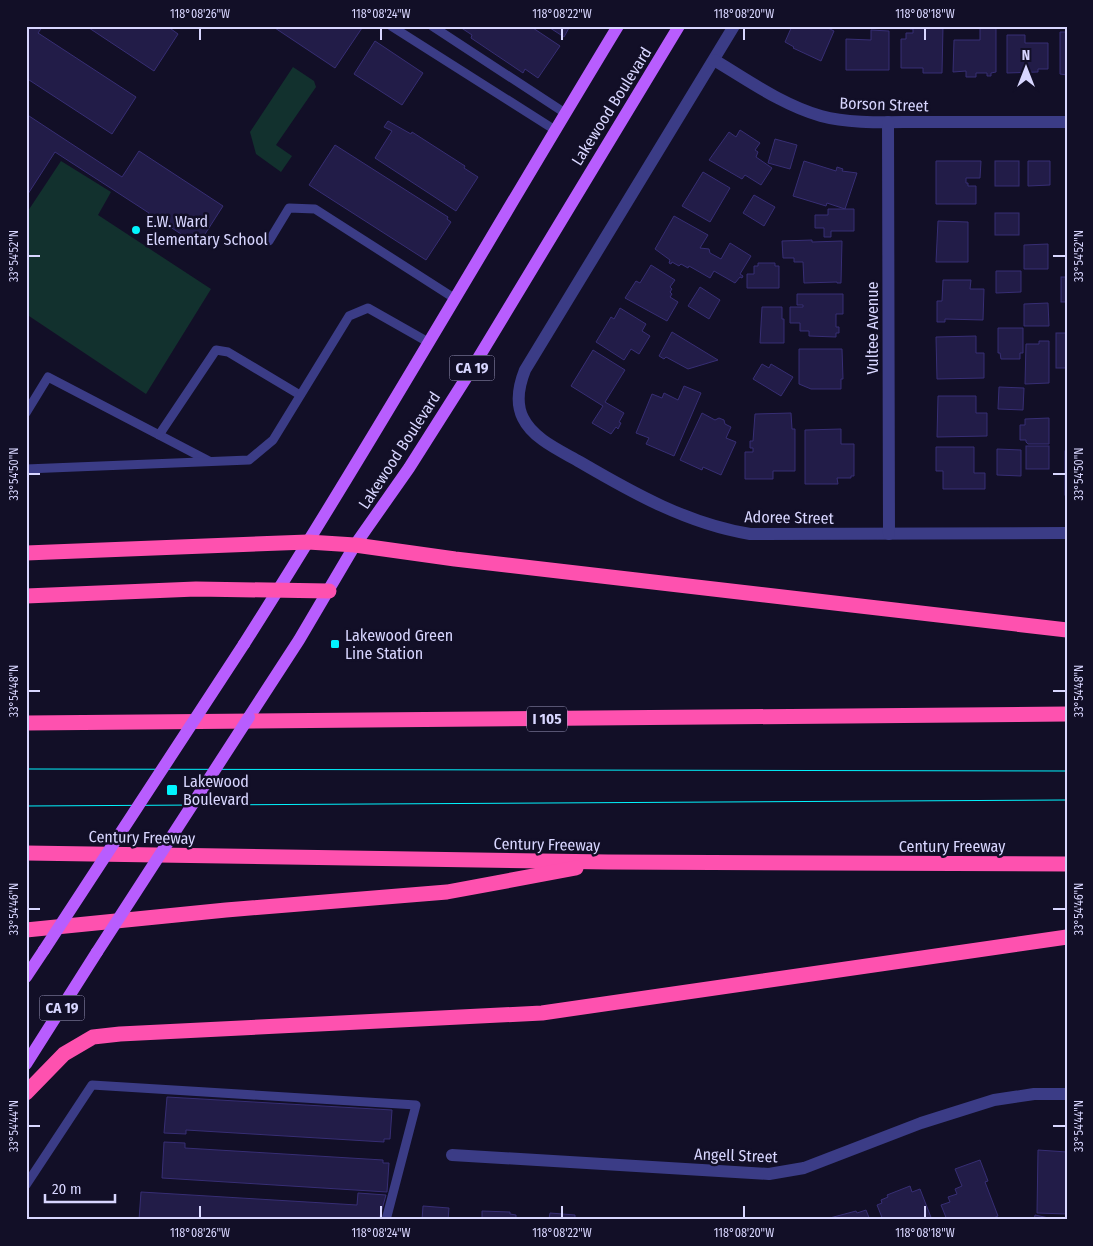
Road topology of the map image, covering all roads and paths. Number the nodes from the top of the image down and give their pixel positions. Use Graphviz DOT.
graph roads {
  1 [pos="392,26"];
  2 [pos="432,26"];
  3 [pos="618,26"];
  4 [pos="679,26"];
  5 [pos="734,26"];
  6 [pos="714,60"];
  7 [pos="566,113"];
  8 [pos="888,122"];
  9 [pos="1067,122"];
  10 [pos="555,130"];
  11 [pos="269,241"];
  12 [pos="454,298"];
  13 [pos="428,342"];
  14 [pos="300,395"];
  15 [pos="26,412"];
  16 [pos="158,435"];
  17 [pos="210,461"];
  18 [pos="26,469"];
  19 [pos="1067,533"];
  20 [pos="888,534"];
  21 [pos="308,542"];
  22 [pos="355,545"];
  23 [pos="26,553"];
  24 [pos="279,589"];
  25 [pos="329,591"];
  26 [pos="26,596"];
  27 [pos="1067,630"];
  28 [pos="1067,714"];
  29 [pos="26,723"];
  30 [pos="26,853"];
  31 [pos="608,862"];
  32 [pos="1067,864"];
  33 [pos="26,930"];
  34 [pos="1067,937"];
  35 [pos="26,977"];
  36 [pos="26,1064"];
  37 [pos="26,1093"];
  38 [pos="1067,1094"];
  39 [pos="452,1155"];
  40 [pos="26,1185"];
  41 [pos="386,1220"];
  1 -- 10 [label="lane"];
  2 -- 7 [label="lane"];
  3 -- 7 [label="main road, Lakewood Boulevard / CA 19"];
  4 -- 22 [label="main road, Lakewood Boulevard / CA 19"];
  5 -- 6 [label="street"];
  6 -- 8 [label="street, Borson Street"];
  6 -- 20 [label="street, Adoree Street"];
  7 -- 10 [label="main road, Lakewood Boulevard / CA 19"];
  8 -- 9 [label="street, Borson Street"];
  8 -- 20 [label="street, Vultee Avenue"];
  10 -- 12 [label="main road, Lakewood Boulevard / CA 19"];
  11 -- 12 [label="lane"];
  12 -- 13 [label="main road, Lakewood Boulevard / CA 19"];
  13 -- 14 [label="lane"];
  13 -- 21 [label="main road, Lakewood Boulevard / CA 19"];
  14 -- 16 [label="lane"];
  14 -- 17 [label="lane"];
  15 -- 16 [label="lane"];
  16 -- 17 [label="lane"];
  17 -- 18 [label="lane"];
  19 -- 20 [label="street, Adoree Street"];
  21 -- 22 [label="highway"];
  21 -- 23 [label="highway"];
  21 -- 24 [label="main road, Lakewood Boulevard / CA 19"];
  22 -- 25 [label="main road, Lakewood Boulevard / CA 19"];
  22 -- 27 [label="highway"];
  24 -- 25 [label="highway"];
  24 -- 26 [label="highway"];
  24 -- 35 [label="main road, Lakewood Boulevard / CA 19, bridge"];
  25 -- 36 [label="main road, Lakewood Boulevard / CA 19, bridge"];
  28 -- 29 [label="highway, I 105"];
  30 -- 31 [label="highway, Century Freeway"];
  31 -- 32 [label="highway, Century Freeway"];
  31 -- 33 [label="highway"];
  34 -- 37 [label="highway"];
  38 -- 39 [label="street, Angell Street"];
  40 -- 41 [label="lane"];
}
